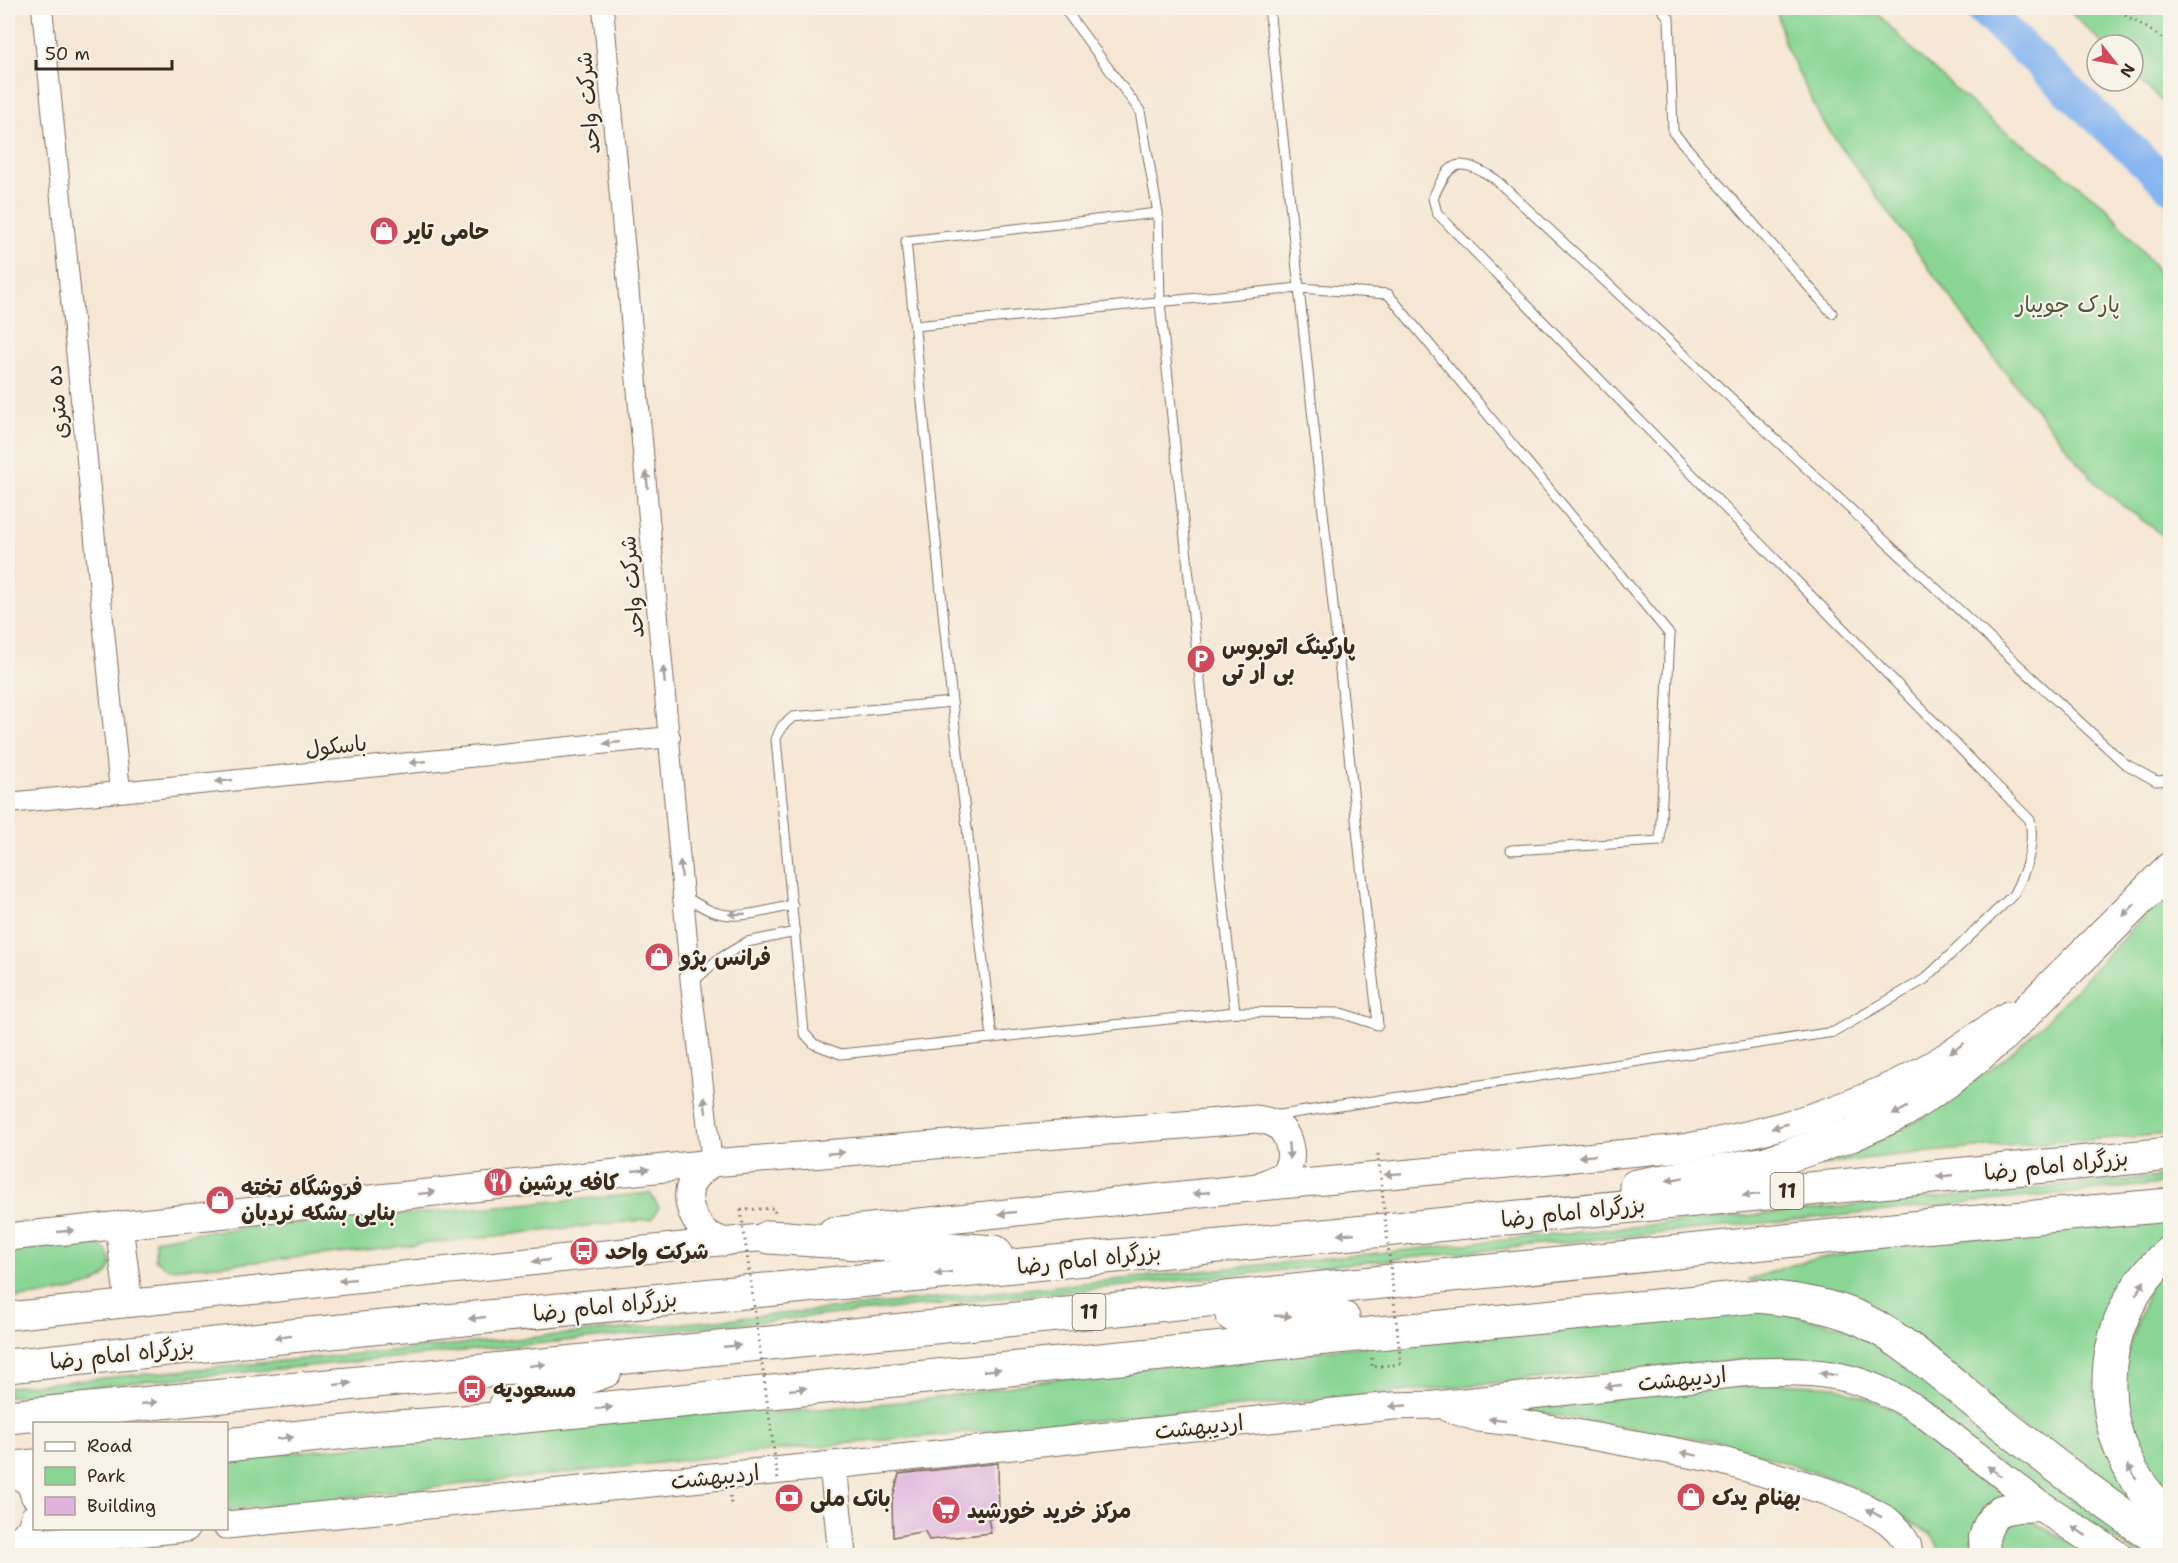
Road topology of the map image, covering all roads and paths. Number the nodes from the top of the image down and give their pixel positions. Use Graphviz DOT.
graph roads {
  1 [pos="42,8"];
  2 [pos="603,8"];
  3 [pos="1066,8"];
  4 [pos="1269,8"];
  5 [pos="1661,8"];
  6 [pos="2115,8"];
  7 [pos="2170,43"];
  8 [pos="1158,213"];
  9 [pos="1299,288"];
  10 [pos="1160,303"];
  11 [pos="1832,313"];
  12 [pos="915,326"];
  13 [pos="952,702"];
  14 [pos="670,737"];
  15 [pos="2170,780"];
  16 [pos="120,791"];
  17 [pos="8,802"];
  18 [pos="1511,850"];
  19 [pos="2170,869"];
  20 [pos="684,896"];
  21 [pos="793,905"];
  22 [pos="796,932"];
  23 [pos="2059,981"];
  24 [pos="691,984"];
  25 [pos="1235,1012"];
  26 [pos="992,1038"];
  27 [pos="1256,1119"];
  28 [pos="1378,1154"];
  29 [pos="2170,1154"];
  30 [pos="712,1163"];
  31 [pos="1259,1186"];
  32 [pos="2170,1205"];
  33 [pos="772,1223"];
  34 [pos="119,1226"];
  35 [pos="1404,1229"];
  36 [pos="8,1237"];
  37 [pos="725,1242"];
  38 [pos="2170,1252"];
  39 [pos="1096,1258"];
  40 [pos="129,1303"];
  41 [pos="1098,1311"];
  42 [pos="8,1316"];
  43 [pos="1481,1321"];
  44 [pos="656,1353"];
  45 [pos="8,1366"];
  46 [pos="1372,1367"];
  47 [pos="1434,1405"];
  48 [pos="8,1417"];
  49 [pos="453,1423"];
  50 [pos="228,1445"];
  51 [pos="833,1465"];
  52 [pos="17,1468"];
  53 [pos="778,1481"];
  54 [pos="33,1491"];
  55 [pos="2041,1506"];
  56 [pos="2170,1516"];
  57 [pos="33,1523"];
  58 [pos="228,1525"];
  59 [pos="150,1530"];
  60 [pos="114,1532"];
  61 [pos="10,1546"];
  62 [pos="2170,1546"];
  63 [pos="842,1556"];
  64 [pos="1910,1556"];
  65 [pos="1985,1556"];
  66 [pos="2117,1556"];
  1 -- 16 [label="street, ده متری"];
  14 -- 2 [label="street, شرکت واحد, one-way"];
  3 -- 8 [label="lane"];
  4 -- 9 [label="lane"];
  5 -- 11 [label="lane"];
  6 -- 7 [label="path"];
  8 -- 10 [label="lane"];
  8 -- 12 [label="lane"];
  9 -- 10 [label="lane"];
  9 -- 18 [label="lane"];
  9 -- 25 [label="lane"];
  10 -- 12 [label="lane"];
  10 -- 25 [label="lane"];
  12 -- 13 [label="lane"];
  13 -- 21 [label="lane"];
  13 -- 26 [label="lane"];
  14 -- 16 [label="street, باسکول, one-way"];
  20 -- 14 [label="street, شرکت واحد, one-way"];
  15 -- 27 [label="lane"];
  16 -- 17 [label="street, باسکول"];
  19 -- 23 [label="highway, one-way"];
  21 -- 20 [label="lane, one-way"];
  20 -- 24 [label="street, شرکت واحد"];
  21 -- 22 [label="lane"];
  22 -- 24 [label="lane"];
  22 -- 26 [label="lane"];
  23 -- 31 [label="main road, one-way"];
  23 -- 35 [label="highway, one-way"];
  30 -- 24 [label="street, شرکت واحد, one-way"];
  25 -- 26 [label="lane"];
  30 -- 27 [label="main road, one-way"];
  27 -- 31 [label="main road, one-way"];
  28 -- 46 [label="path, bridge"];
  29 -- 35 [label="highway, بزرگراه امام رضا / 11, one-way"];
  34 -- 30 [label="main road, one-way"];
  30 -- 37 [label="main road"];
  31 -- 33 [label="main road, one-way"];
  32 -- 41 [label="highway, 11"];
  33 -- 37 [label="main road"];
  33 -- 39 [label="highway"];
  33 -- 53 [label="path, bridge"];
  36 -- 34 [label="main road, one-way"];
  34 -- 40 [label="main road"];
  35 -- 39 [label="highway, بزرگراه امام رضا / 11, one-way"];
  37 -- 40 [label="main road, one-way"];
  56 -- 38 [label="highway, one-way"];
  39 -- 45 [label="highway, بزرگراه امام رضا / 11, one-way"];
  40 -- 42 [label="main road"];
  41 -- 43 [label="highway, one-way"];
  44 -- 41 [label="highway, 11, one-way"];
  49 -- 43 [label="highway, one-way"];
  43 -- 62 [label="highway"];
  48 -- 44 [label="highway, 11, one-way"];
  44 -- 49 [label="highway"];
  47 -- 51 [label="main road, اردیبهشت, one-way"];
  55 -- 47 [label="main road, اردیبهشت, one-way"];
  64 -- 47 [label="main road, one-way"];
  50 -- 49 [label="highway, one-way"];
  51 -- 58 [label="main road, اردیبهشت"];
  51 -- 63 [label="main road"];
  52 -- 54 [label="main road"];
  55 -- 65 [label="main road"];
  66 -- 55 [label="main road, اردیبهشت, one-way"];
  57 -- 61 [label="main road"];
  59 -- 60 [label="main road"];
  60 -- 61 [label="main road"];
}
